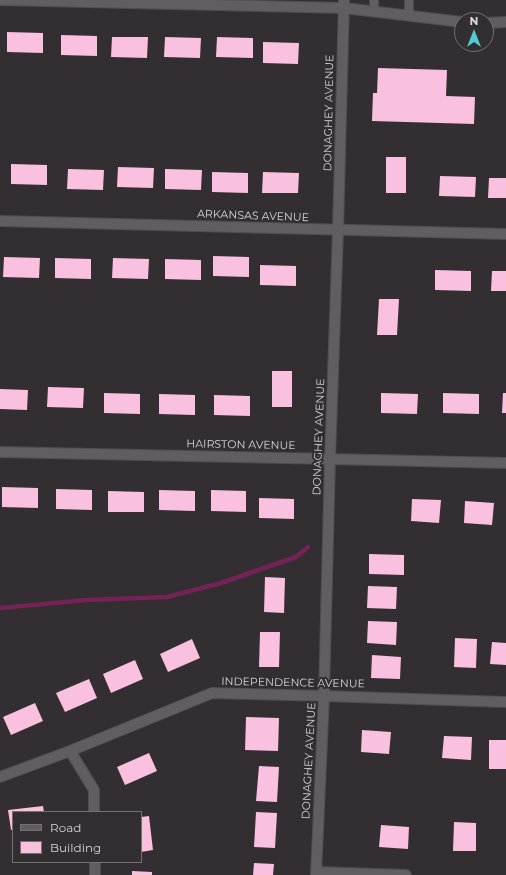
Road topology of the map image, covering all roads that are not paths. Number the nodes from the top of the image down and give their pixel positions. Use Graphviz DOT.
graph roads {
  1 [pos="0,0"];
  2 [pos="374,0"];
  3 [pos="409,0"];
  4 [pos="344,4"];
  5 [pos="374,12"];
  6 [pos="409,16"];
  7 [pos="454,21"];
  8 [pos="494,22"];
  9 [pos="506,22"];
  10 [pos="0,221"];
  11 [pos="338,230"];
  12 [pos="506,234"];
  13 [pos="0,452"];
  14 [pos="330,459"];
  15 [pos="506,463"];
  16 [pos="324,696"];
  17 [pos="506,702"];
  18 [pos="70,751"];
  19 [pos="0,777"];
  20 [pos="94,811"];
  21 [pos="95,863"];
  22 [pos="316,873"];
  23 [pos="95,875"];
  24 [pos="406,875"];
  1 -- 4 [label="street"];
  2 -- 5 [label="lane"];
  3 -- 6 [label="lane"];
  4 -- 5 [label="street"];
  4 -- 11 [label="street, DONAGHEY AVENUE"];
  5 -- 6 [label="street"];
  6 -- 7 [label="street"];
  8 -- 9 [label="street"];
  10 -- 11 [label="street, ARKANSAS AVENUE"];
  11 -- 12 [label="street, ARKANSAS AVENUE"];
  11 -- 14 [label="street, DONAGHEY AVENUE"];
  13 -- 14 [label="street, HAIRSTON AVENUE"];
  14 -- 15 [label="street, HAIRSTON AVENUE"];
  14 -- 16 [label="street, DONAGHEY AVENUE"];
  16 -- 17 [label="street, INDEPENDENCE AVENUE"];
  16 -- 18 [label="street, INDEPENDENCE AVENUE"];
  16 -- 22 [label="street, DONAGHEY AVENUE"];
  18 -- 19 [label="street, INDEPENDENCE AVENUE"];
  18 -- 20 [label="street"];
  21 -- 23 [label="street"];
  22 -- 24 [label="street"];
}
